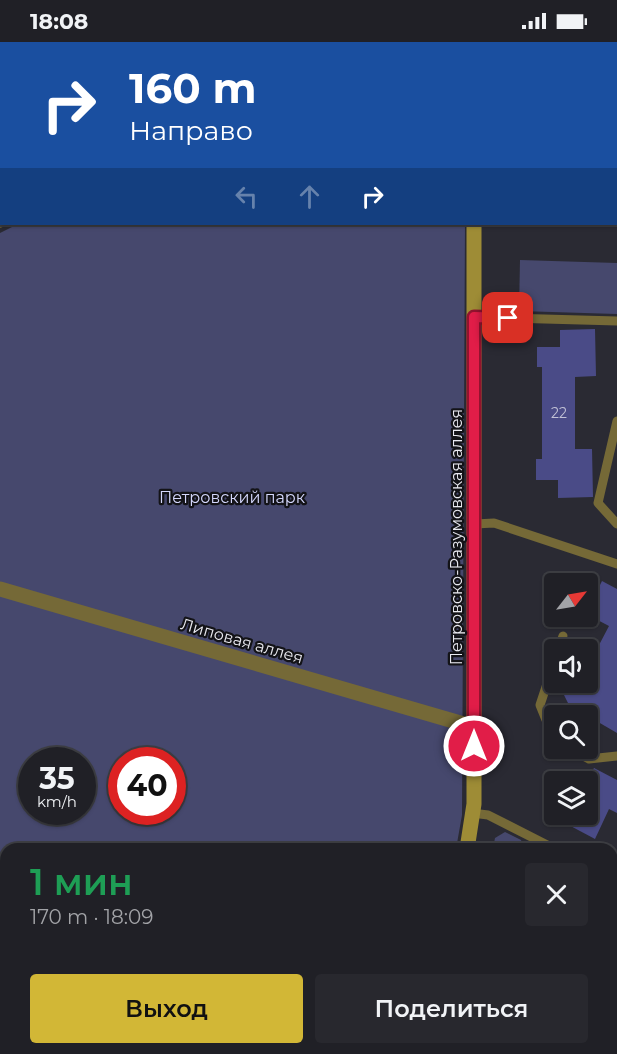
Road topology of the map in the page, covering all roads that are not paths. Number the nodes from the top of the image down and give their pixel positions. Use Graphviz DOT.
graph roads {
  1 [pos="474,225"];
  2 [pos="474,317"];
  3 [pos="617,321"];
  4 [pos="617,421"];
  5 [pos="475,524"];
  6 [pos="617,524"];
  7 [pos="617,564"];
  8 [pos="0,590"];
  9 [pos="563,636"];
  10 [pos="562,639"];
  11 [pos="544,693"];
  12 [pos="544,715"];
  13 [pos="474,727"];
  14 [pos="617,756"];
  15 [pos="598,758"];
  16 [pos="472,813"];
  17 [pos="468,843"];
  18 [pos="544,843"];
  1 -- 2 [label="street, Петровско-Разумовская аллея"];
  2 -- 3 [label="lane"];
  2 -- 5 [label="street, Петровско-Разумовская аллея"];
  4 -- 6 [label="lane"];
  5 -- 7 [label="lane"];
  5 -- 13 [label="street, Петровско-Разумовская аллея"];
  8 -- 13 [label="street, Липовая аллея"];
  9 -- 10 [label="lane"];
  11 -- 12 [label="lane"];
  13 -- 16 [label="street, Петровско-Разумовская аллея"];
  14 -- 15 [label="lane"];
  16 -- 17 [label="street, Петровско-Разумовская аллея"];
  16 -- 18 [label="lane"];
}
